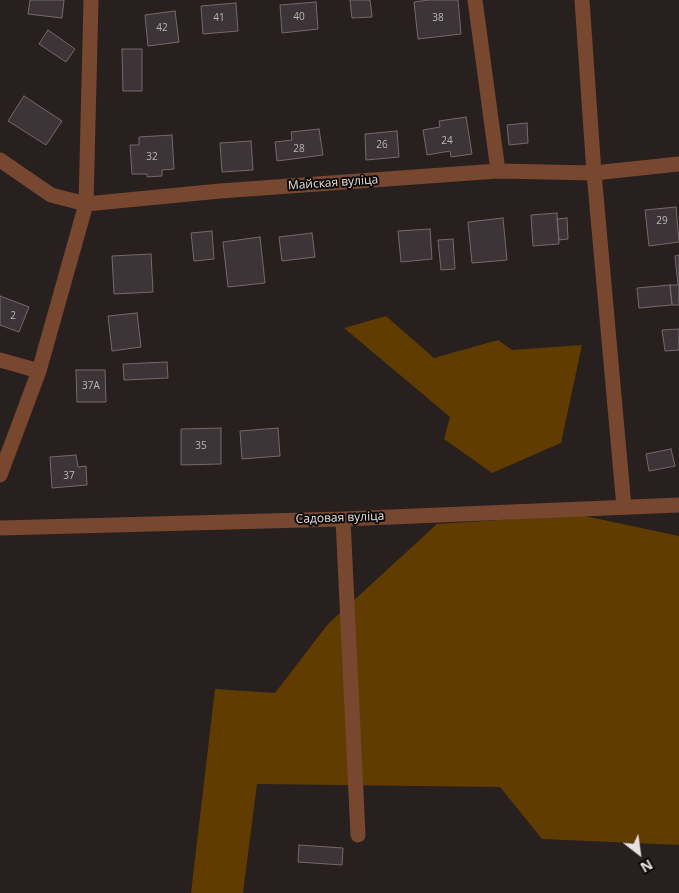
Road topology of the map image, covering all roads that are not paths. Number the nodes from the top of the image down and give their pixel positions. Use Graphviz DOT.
graph roads {
  1 [pos="91,0"];
  2 [pos="475,0"];
  3 [pos="582,0"];
  4 [pos="0,160"];
  5 [pos="679,164"];
  6 [pos="498,171"];
  7 [pos="594,173"];
  8 [pos="86,204"];
  9 [pos="0,360"];
  10 [pos="39,371"];
  11 [pos="0,475"];
  12 [pos="679,505"];
  13 [pos="624,507"];
  14 [pos="343,519"];
  15 [pos="0,528"];
  16 [pos="358,835"];
  1 -- 8 [label="street"];
  2 -- 6 [label="street"];
  3 -- 7 [label="street"];
  4 -- 8 [label="street, Майская вуліца"];
  5 -- 7 [label="street, Майская вуліца"];
  6 -- 7 [label="street, Майская вуліца"];
  6 -- 8 [label="street, Майская вуліца"];
  7 -- 13 [label="street"];
  8 -- 10 [label="street"];
  9 -- 10 [label="street"];
  10 -- 11 [label="street"];
  12 -- 13 [label="street, Садовая вуліца"];
  13 -- 14 [label="street, Садовая вуліца"];
  14 -- 15 [label="street, Садовая вуліца"];
  14 -- 16 [label="street"];
}
